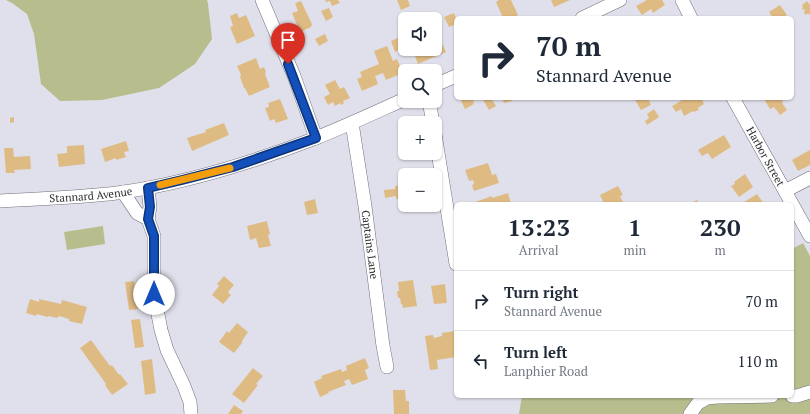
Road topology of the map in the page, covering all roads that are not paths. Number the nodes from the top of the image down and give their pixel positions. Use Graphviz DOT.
graph roads {
  1 [pos="262,0"];
  2 [pos="620,0"];
  3 [pos="682,0"];
  4 [pos="586,16"];
  5 [pos="690,16"];
  6 [pos="454,77"];
  7 [pos="442,82"];
  8 [pos="734,100"];
  9 [pos="398,102"];
  10 [pos="352,123"];
  11 [pos="316,138"];
  12 [pos="439,160"];
  13 [pos="810,178"];
  14 [pos="148,188"];
  15 [pos="785,191"];
  16 [pos="124,192"];
  17 [pos="0,200"];
  18 [pos="791,202"];
  19 [pos="794,207"];
  20 [pos="148,219"];
  21 [pos="810,236"];
  22 [pos="454,252"];
  23 [pos="387,367"];
  24 [pos="810,392"];
  25 [pos="794,396"];
  26 [pos="707,398"];
  27 [pos="191,414"];
  28 [pos="690,414"];
  1 -- 11 [label="street"];
  2 -- 4 [label="street"];
  3 -- 5 [label="street"];
  6 -- 7 [label="street"];
  8 -- 15 [label="street, Harbor Street"];
  9 -- 10 [label="street, Stannard Avenue"];
  10 -- 11 [label="street, Stannard Avenue"];
  10 -- 23 [label="street, Captains Lane"];
  11 -- 14 [label="street, Stannard Avenue"];
  12 -- 22 [label="street"];
  13 -- 15 [label="street"];
  14 -- 16 [label="street, Stannard Avenue"];
  14 -- 20 [label="street"];
  15 -- 18 [label="street, Harbor Street"];
  16 -- 17 [label="street, Stannard Avenue"];
  16 -- 20 [label="street"];
  19 -- 21 [label="street, Harbor Street"];
  20 -- 27 [label="street"];
  24 -- 25 [label="street"];
  26 -- 28 [label="street"];
}
